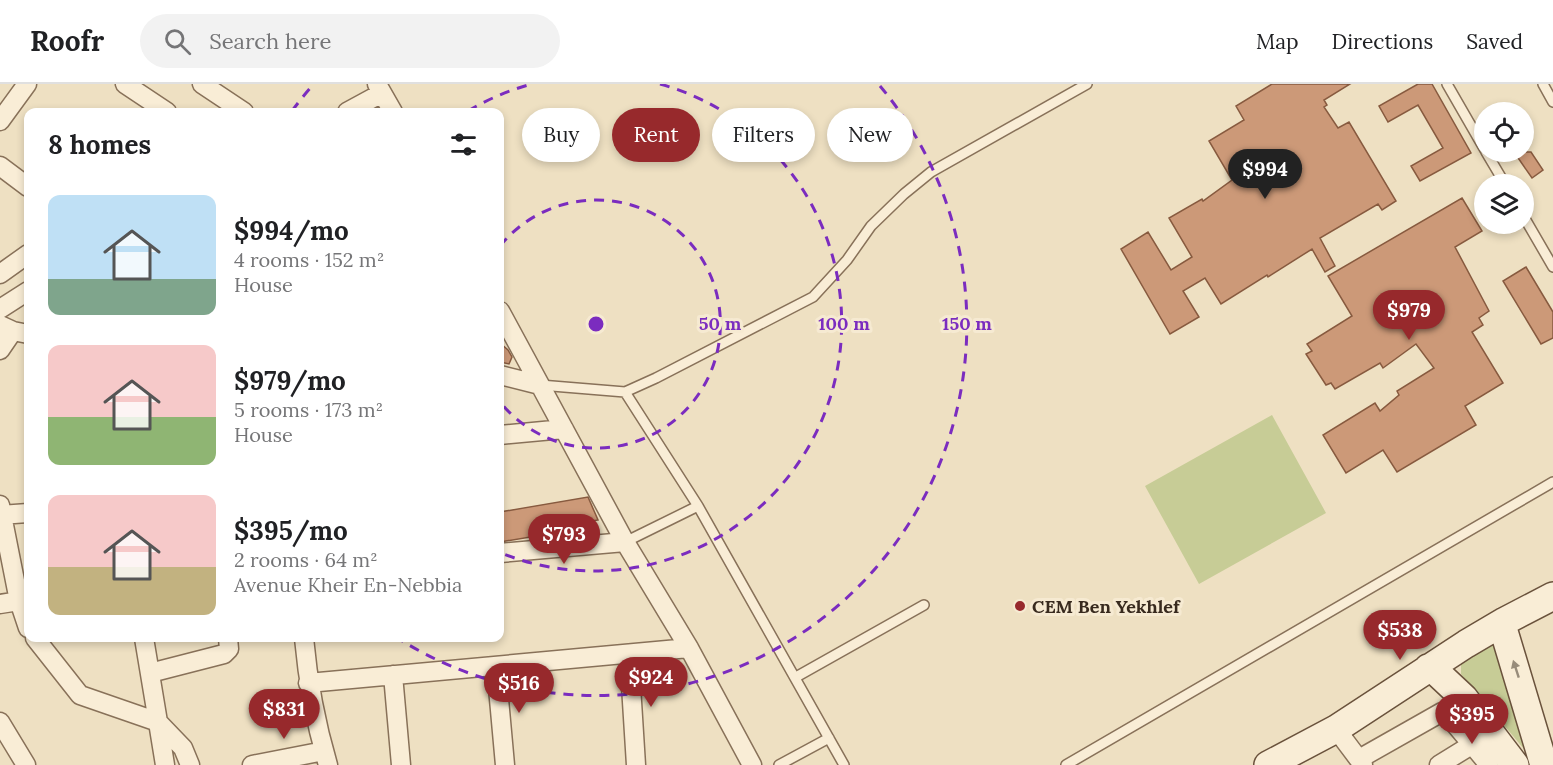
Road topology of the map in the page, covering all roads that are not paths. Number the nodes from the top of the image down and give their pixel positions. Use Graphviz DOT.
graph roads {
  1 [pos="27,84"];
  2 [pos="125,84"];
  3 [pos="202,84"];
  4 [pos="1087,84"];
  5 [pos="1447,84"];
  6 [pos="1543,84"];
  7 [pos="380,88"];
  8 [pos="1553,102"];
  9 [pos="161,108"];
  10 [pos="235,108"];
  11 [pos="352,108"];
  12 [pos="391,108"];
  13 [pos="0,121"];
  14 [pos="1474,130"];
  15 [pos="0,166"];
  16 [pos="24,184"];
  17 [pos="1534,234"];
  18 [pos="24,257"];
  19 [pos="1553,267"];
  20 [pos="0,274"];
  21 [pos="24,294"];
  22 [pos="0,309"];
  23 [pos="504,322"];
  24 [pos="14,330"];
  25 [pos="0,350"];
  26 [pos="504,376"];
  27 [pos="540,385"];
  28 [pos="625,392"];
  29 [pos="564,429"];
  30 [pos="504,435"];
  31 [pos="1553,482"];
  32 [pos="698,506"];
  33 [pos="1,511"];
  34 [pos="24,513"];
  35 [pos="625,542"];
  36 [pos="504,553"];
  37 [pos="1553,596"];
  38 [pos="19,601"];
  39 [pos="0,604"];
  40 [pos="924,605"];
  41 [pos="24,616"];
  42 [pos="1504,621"];
  43 [pos="38,642"];
  44 [pos="145,642"];
  45 [pos="228,642"];
  46 [pos="304,642"];
  47 [pos="688,648"];
  48 [pos="629,654"];
  49 [pos="496,666"];
  50 [pos="1428,668"];
  51 [pos="150,673"];
  52 [pos="393,675"];
  53 [pos="796,676"];
  54 [pos="308,683"];
  55 [pos="158,722"];
  56 [pos="0,723"];
  57 [pos="1336,729"];
  58 [pos="829,738"];
  59 [pos="1473,744"];
  60 [pos="6,748"];
  61 [pos="326,758"];
  62 [pos="1298,758"];
  63 [pos="1361,762"];
  64 [pos="26,765"];
  65 [pos="165,765"];
  66 [pos="190,765"];
  67 [pos="252,765"];
  68 [pos="401,765"];
  69 [pos="505,765"];
  70 [pos="636,765"];
  71 [pos="752,765"];
  72 [pos="779,765"];
  73 [pos="844,765"];
  74 [pos="1066,765"];
  75 [pos="1268,765"];
  76 [pos="1438,765"];
  77 [pos="1489,765"];
  78 [pos="1515,765"];
  79 [pos="1544,765"];
  1 -- 13 [label="street"];
  2 -- 9 [label="street"];
  3 -- 10 [label="street"];
  4 -- 28 [label="lane"];
  5 -- 14 [label="lane"];
  6 -- 8 [label="lane"];
  7 -- 11 [label="street"];
  7 -- 12 [label="street"];
  15 -- 16 [label="street"];
  17 -- 19 [label="lane"];
  18 -- 20 [label="street"];
  21 -- 22 [label="street"];
  23 -- 27 [label="street"];
  24 -- 25 [label="street"];
  26 -- 27 [label="street"];
  27 -- 28 [label="lane"];
  27 -- 29 [label="street"];
  28 -- 32 [label="lane"];
  29 -- 30 [label="street"];
  29 -- 35 [label="street"];
  31 -- 74 [label="lane"];
  32 -- 35 [label="lane"];
  32 -- 53 [label="lane"];
  33 -- 34 [label="street"];
  33 -- 38 [label="street"];
  35 -- 36 [label="street"];
  35 -- 47 [label="street"];
  37 -- 42 [label="main road"];
  38 -- 39 [label="street"];
  38 -- 41 [label="street"];
  40 -- 53 [label="lane"];
  42 -- 50 [label="main road"];
  79 -- 42 [label="main road, one-way"];
  43 -- 55 [label="street"];
  44 -- 51 [label="street"];
  45 -- 51 [label="street"];
  46 -- 54 [label="street"];
  47 -- 48 [label="street"];
  47 -- 71 [label="street"];
  48 -- 49 [label="street"];
  48 -- 70 [label="street"];
  49 -- 52 [label="street"];
  49 -- 69 [label="street"];
  50 -- 57 [label="main road"];
  50 -- 78 [label="main road"];
  51 -- 55 [label="street"];
  52 -- 54 [label="street"];
  52 -- 68 [label="street"];
  53 -- 58 [label="lane"];
  54 -- 61 [label="street"];
  55 -- 65 [label="street"];
  55 -- 66 [label="street"];
  56 -- 60 [label="street"];
  57 -- 62 [label="main road"];
  57 -- 63 [label="street"];
  58 -- 72 [label="lane"];
  58 -- 73 [label="lane"];
  59 -- 63 [label="street"];
  59 -- 76 [label="street"];
  59 -- 77 [label="street"];
  60 -- 64 [label="street"];
  61 -- 67 [label="street"];
  62 -- 75 [label="main road"];
}
